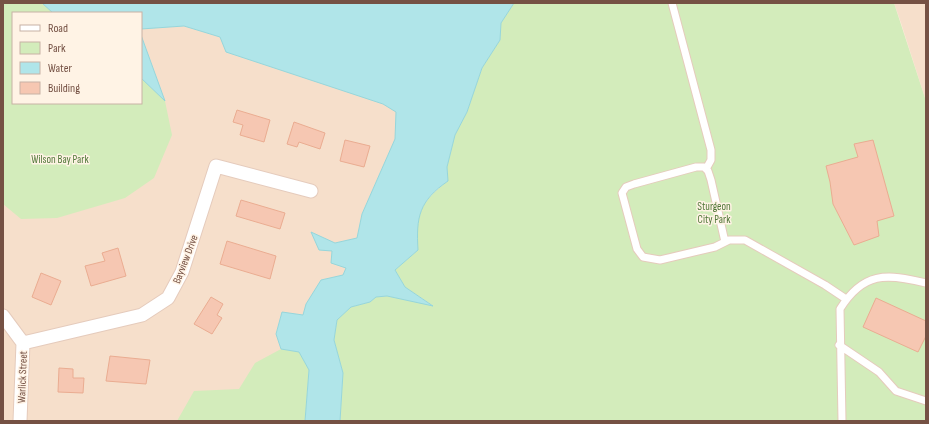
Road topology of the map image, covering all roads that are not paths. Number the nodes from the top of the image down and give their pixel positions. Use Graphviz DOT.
graph roads {
  1 [pos="672,3"];
  2 [pos="706,170"];
  3 [pos="311,191"];
  4 [pos="725,242"];
  5 [pos="926,283"];
  6 [pos="846,299"];
  7 [pos="3,316"];
  8 [pos="23,342"];
  9 [pos="839,345"];
  10 [pos="926,400"];
  11 [pos="20,421"];
  12 [pos="842,421"];
  1 -- 2 [label="lane"];
  2 -- 4 [label="lane"];
  2 -- 4 [label="lane"];
  3 -- 8 [label="street, Bayview Drive"];
  4 -- 6 [label="lane"];
  5 -- 6 [label="lane"];
  6 -- 9 [label="lane"];
  7 -- 8 [label="street, Warlick Street"];
  8 -- 11 [label="street, Warlick Street"];
  9 -- 10 [label="lane"];
  9 -- 12 [label="lane"];
}
